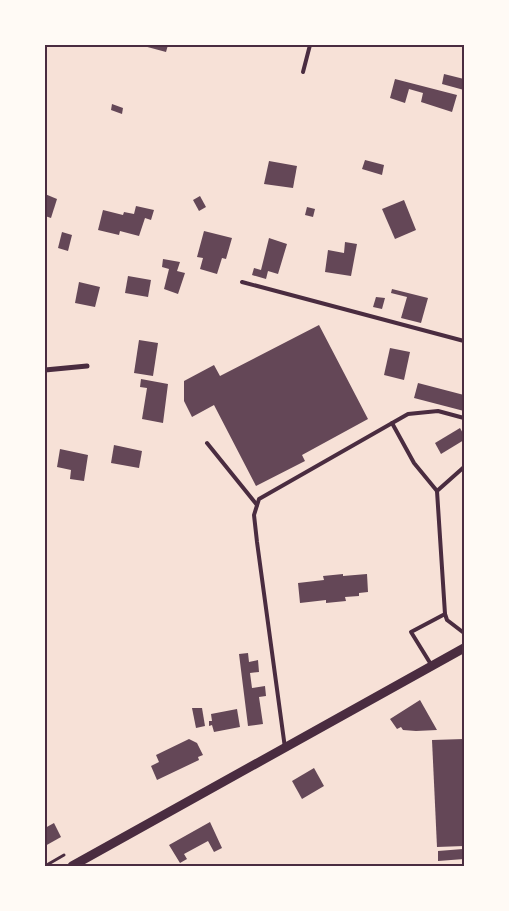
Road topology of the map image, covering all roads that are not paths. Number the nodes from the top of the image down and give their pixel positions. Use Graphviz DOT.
graph roads {
  1 [pos="310,45"];
  2 [pos="303,72"];
  3 [pos="242,282"];
  4 [pos="464,341"];
  5 [pos="88,366"];
  6 [pos="45,370"];
  7 [pos="464,418"];
  8 [pos="392,423"];
  9 [pos="207,443"];
  10 [pos="464,467"];
  11 [pos="437,491"];
  12 [pos="257,505"];
  13 [pos="445,614"];
  14 [pos="464,633"];
  15 [pos="464,648"];
  16 [pos="432,666"];
  17 [pos="284,748"];
  18 [pos="72,866"];
  1 -- 2 [label="lane"];
  3 -- 4 [label="lane"];
  5 -- 6 [label="street"];
  7 -- 8 [label="lane"];
  8 -- 11 [label="lane"];
  8 -- 12 [label="lane"];
  9 -- 12 [label="lane"];
  10 -- 11 [label="lane"];
  11 -- 13 [label="lane"];
  12 -- 17 [label="lane"];
  13 -- 14 [label="lane"];
  13 -- 16 [label="lane"];
  15 -- 16 [label="street"];
  16 -- 17 [label="street"];
  17 -- 18 [label="street"];
}
